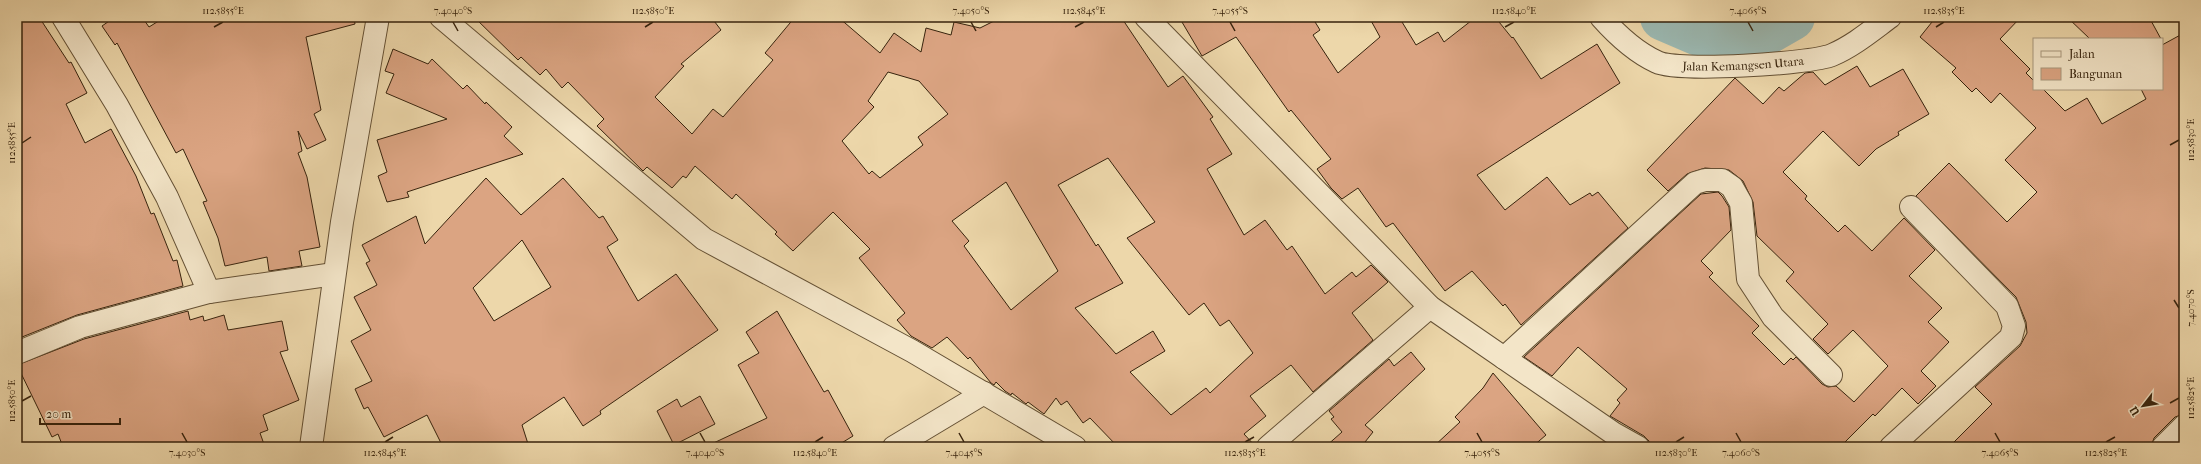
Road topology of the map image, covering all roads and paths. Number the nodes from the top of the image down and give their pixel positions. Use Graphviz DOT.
graph roads {
  1 [pos="63,17"];
  2 [pos="378,17"];
  3 [pos="441,17"];
  4 [pos="1146,17"];
  5 [pos="1601,17"];
  6 [pos="1890,17"];
  7 [pos="1911,207"];
  8 [pos="334,274"];
  9 [pos="209,292"];
  10 [pos="1430,307"];
  11 [pos="17,353"];
  12 [pos="1504,358"];
  13 [pos="1831,375"];
  14 [pos="984,393"];
  15 [pos="2184,426"];
  16 [pos="311,447"];
  17 [pos="894,447"];
  18 [pos="1075,447"];
  19 [pos="1268,447"];
  20 [pos="1638,447"];
  21 [pos="1891,447"];
  22 [pos="2163,447"];
  1 -- 9 [label="street"];
  2 -- 8 [label="street"];
  3 -- 14 [label="street"];
  4 -- 10 [label="street"];
  5 -- 6 [label="street, Jalan Kemangsen Utara"];
  7 -- 21 [label="street"];
  8 -- 9 [label="street"];
  8 -- 16 [label="street"];
  9 -- 11 [label="street"];
  10 -- 12 [label="street"];
  10 -- 19 [label="street"];
  12 -- 13 [label="street"];
  12 -- 20 [label="street"];
  14 -- 17 [label="street"];
  14 -- 18 [label="street"];
  15 -- 22 [label="street"];
}
